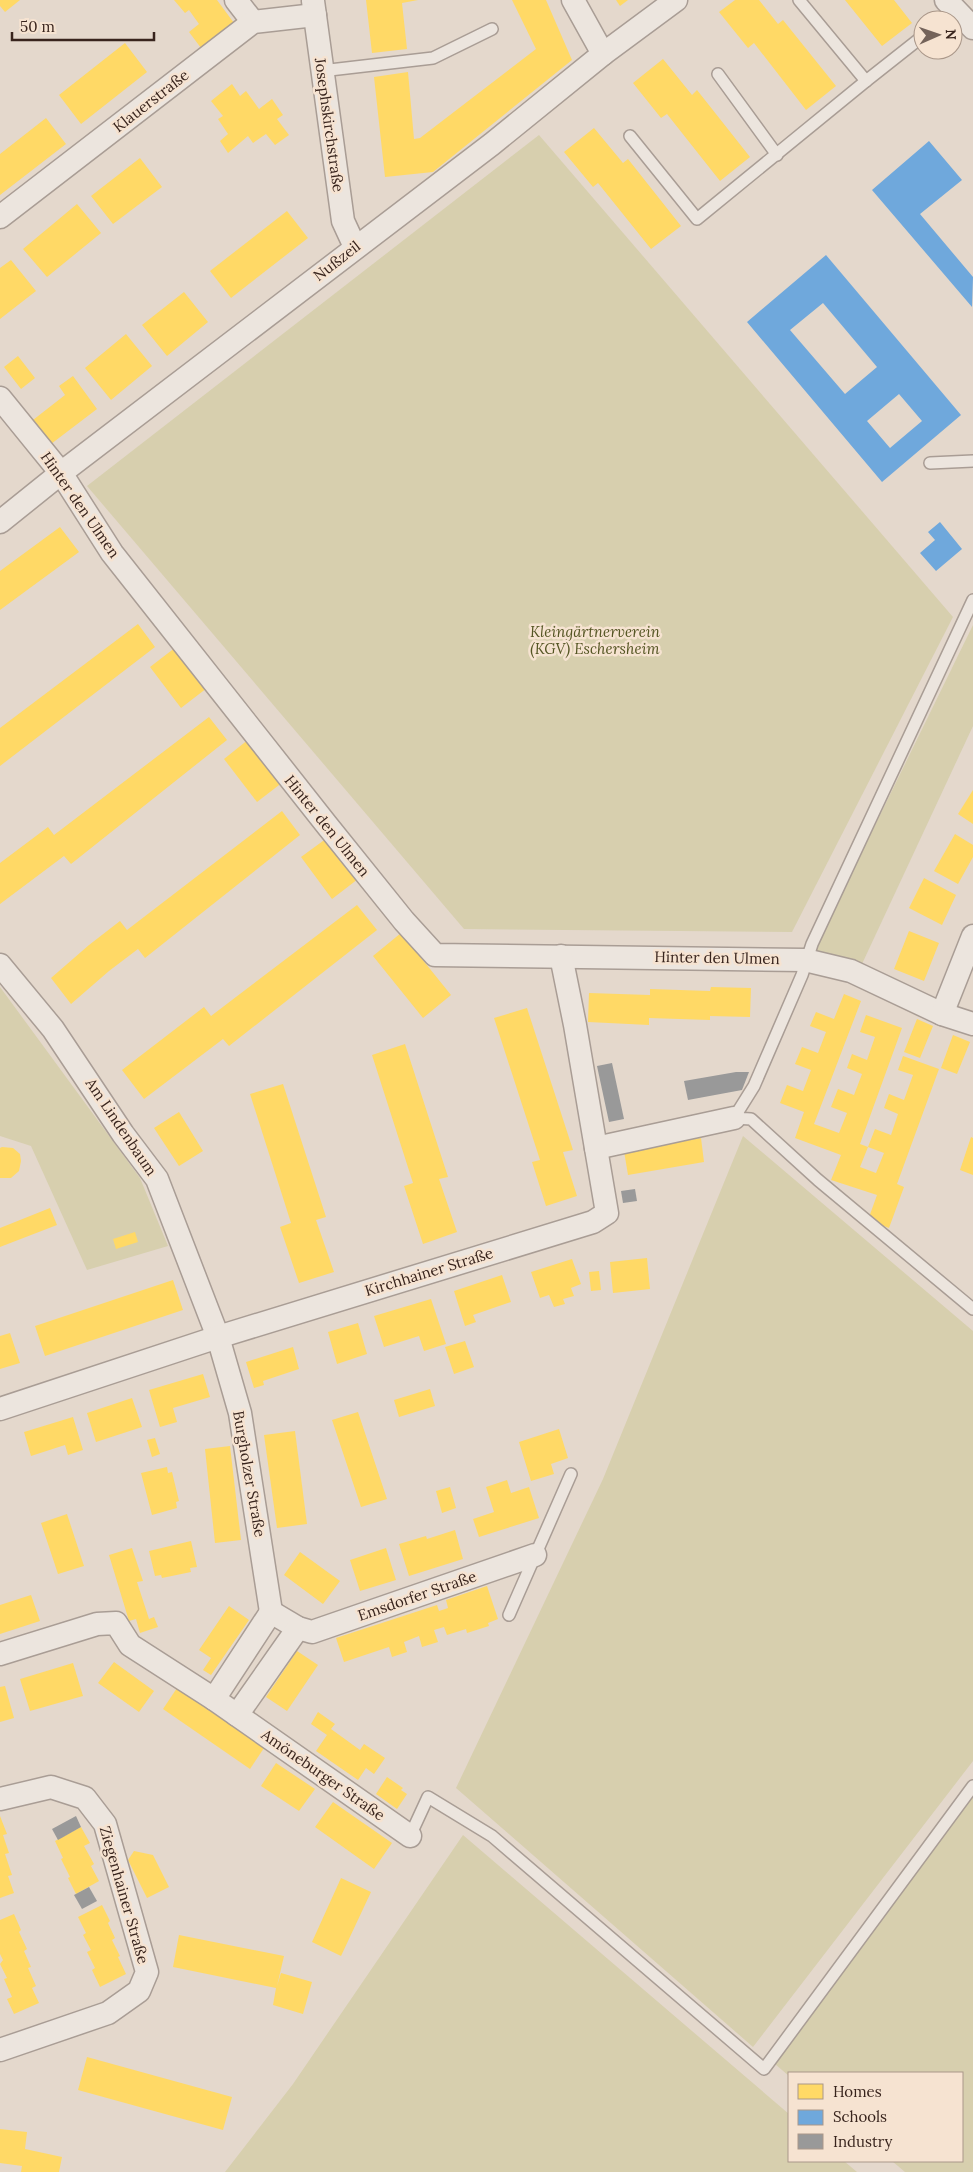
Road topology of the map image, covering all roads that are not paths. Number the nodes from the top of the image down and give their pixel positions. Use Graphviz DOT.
graph roads {
  1 [pos="236,0"];
  2 [pos="573,0"];
  3 [pos="676,0"];
  4 [pos="798,0"];
  5 [pos="314,8"];
  6 [pos="253,22"];
  7 [pos="492,28"];
  8 [pos="913,44"];
  9 [pos="602,54"];
  10 [pos="321,71"];
  11 [pos="718,74"];
  12 [pos="866,81"];
  13 [pos="630,136"];
  14 [pos="777,155"];
  15 [pos="0,217"];
  16 [pos="355,247"];
  17 [pos="0,398"];
  18 [pos="973,461"];
  19 [pos="930,463"];
  20 [pos="61,473"];
  21 [pos="0,522"];
  22 [pos="973,600"];
  23 [pos="973,936"];
  24 [pos="561,956"];
  25 [pos="806,960"];
  26 [pos="969,962"];
  27 [pos="0,965"];
  28 [pos="942,1014"];
  29 [pos="973,1024"];
  30 [pos="734,1118"];
  31 [pos="596,1148"];
  32 [pos="973,1309"];
  33 [pos="218,1337"];
  34 [pos="0,1409"];
  35 [pos="571,1474"];
  36 [pos="535,1555"];
  37 [pos="271,1612"];
  38 [pos="509,1615"];
  39 [pos="298,1628"];
  40 [pos="0,1654"];
  41 [pos="214,1698"];
  42 [pos="237,1715"];
  43 [pos="973,1786"];
  44 [pos="0,1799"];
  45 [pos="410,1836"];
  46 [pos="0,2050"];
  1 -- 6 [label="street"];
  2 -- 9 [label="street"];
  3 -- 9 [label="street, Nußzeil"];
  4 -- 12 [label="lane"];
  5 -- 6 [label="street"];
  5 -- 10 [label="street, Josephskirchstraße"];
  6 -- 15 [label="street, Klauerstraße"];
  7 -- 10 [label="lane"];
  8 -- 12 [label="lane"];
  9 -- 16 [label="street, Nußzeil"];
  10 -- 16 [label="street, Josephskirchstraße"];
  11 -- 14 [label="lane"];
  12 -- 14 [label="lane"];
  13 -- 14 [label="lane"];
  16 -- 20 [label="street, Nußzeil"];
  17 -- 20 [label="street, Hinter den Ulmen"];
  18 -- 19 [label="lane"];
  20 -- 21 [label="street, Nußzeil"];
  20 -- 24 [label="street, Hinter den Ulmen"];
  22 -- 25 [label="lane"];
  23 -- 26 [label="street"];
  24 -- 25 [label="street, Hinter den Ulmen"];
  24 -- 31 [label="street, Kirchhainer Straße"];
  25 -- 28 [label="street, Hinter den Ulmen"];
  25 -- 30 [label="lane"];
  26 -- 28 [label="street"];
  27 -- 33 [label="street, Am Lindenbaum"];
  28 -- 29 [label="street, Hinter den Ulmen"];
  30 -- 31 [label="street"];
  30 -- 32 [label="lane"];
  31 -- 33 [label="street, Kirchhainer Straße"];
  33 -- 34 [label="street, Kirchhainer Straße"];
  33 -- 37 [label="street, Burgholzer Straße"];
  35 -- 36 [label="lane"];
  36 -- 38 [label="lane"];
  36 -- 39 [label="street, Emsdorfer Straße"];
  37 -- 39 [label="street"];
  37 -- 41 [label="street"];
  39 -- 42 [label="street"];
  40 -- 41 [label="street"];
  41 -- 42 [label="street, Amöneburger Straße"];
  42 -- 45 [label="street, Amöneburger Straße"];
  43 -- 45 [label="lane"];
  44 -- 46 [label="street, Ziegenhainer Straße"];
}
